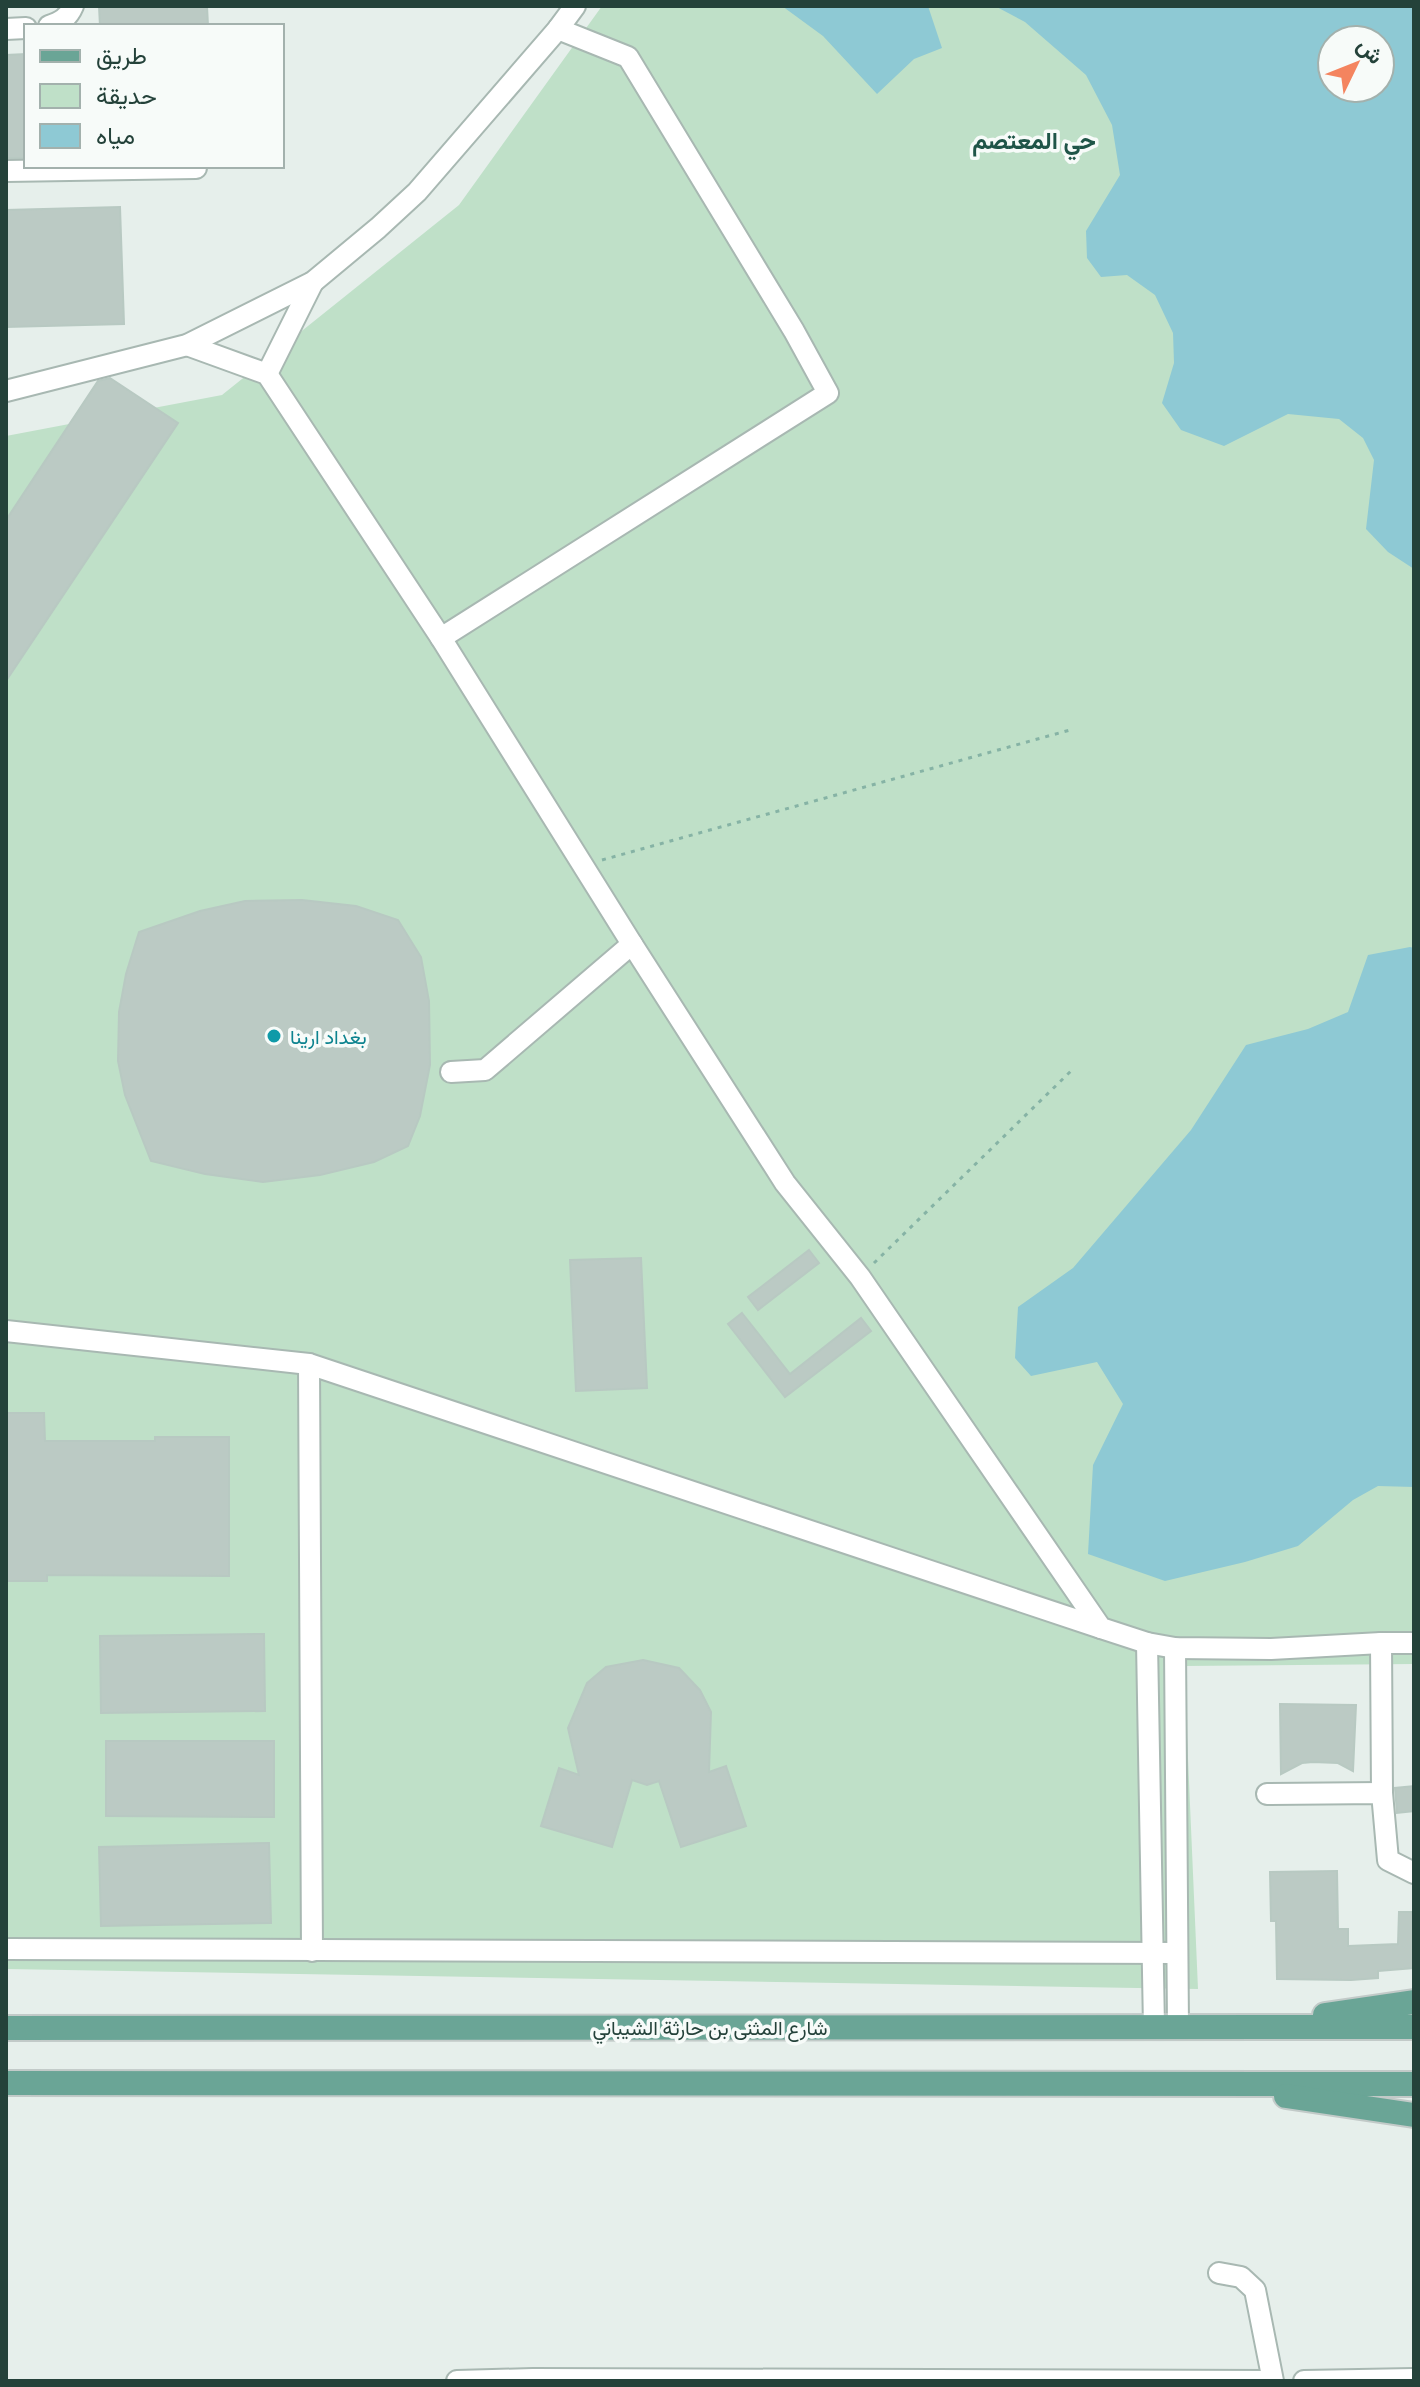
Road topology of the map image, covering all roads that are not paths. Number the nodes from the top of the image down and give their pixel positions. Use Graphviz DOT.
graph roads {
  1 [pos="73,6"];
  2 [pos="575,6"];
  3 [pos="53,24"];
  4 [pos="558,29"];
  5 [pos="196,168"];
  6 [pos="6,171"];
  7 [pos="313,282"];
  8 [pos="187,345"];
  9 [pos="267,374"];
  10 [pos="6,391"];
  11 [pos="441,638"];
  12 [pos="632,944"];
  13 [pos="451,1072"];
  14 [pos="6,1331"];
  15 [pos="309,1364"];
  16 [pos="1101,1628"];
  17 [pos="1147,1643"];
  18 [pos="1381,1643"];
  19 [pos="1414,1643"];
  20 [pos="1175,1648"];
  21 [pos="1382,1793"];
  22 [pos="1267,1794"];
  23 [pos="1414,1873"];
  24 [pos="6,1949"];
  25 [pos="312,1951"];
  26 [pos="1153,1953"];
  27 [pos="1177,1953"];
  28 [pos="1414,2002"];
  29 [pos="1166,2027"];
  30 [pos="1240,2027"];
  31 [pos="1414,2027"];
  32 [pos="6,2028"];
  33 [pos="6,2083"];
  34 [pos="1196,2083"];
  35 [pos="1414,2084"];
  36 [pos="1414,2115"];
  37 [pos="1219,2273"];
  38 [pos="1414,2379"];
  39 [pos="533,2380"];
  40 [pos="883,2380"];
  41 [pos="457,2381"];
  42 [pos="1271,2381"];
  43 [pos="1304,2381"];
  1 -- 3 [label="street"];
  2 -- 4 [label="street"];
  4 -- 7 [label="street"];
  4 -- 11 [label="street"];
  5 -- 6 [label="street"];
  7 -- 8 [label="street"];
  7 -- 9 [label="street"];
  8 -- 9 [label="street"];
  8 -- 10 [label="street"];
  9 -- 11 [label="street"];
  11 -- 12 [label="street"];
  12 -- 13 [label="street"];
  12 -- 16 [label="street"];
  14 -- 15 [label="street"];
  15 -- 16 [label="street"];
  15 -- 25 [label="street"];
  16 -- 17 [label="street"];
  17 -- 20 [label="street"];
  17 -- 26 [label="street"];
  18 -- 19 [label="street"];
  18 -- 20 [label="street"];
  18 -- 21 [label="street"];
  20 -- 27 [label="street"];
  21 -- 22 [label="street"];
  21 -- 23 [label="street"];
  24 -- 25 [label="street"];
  25 -- 26 [label="street"];
  26 -- 27 [label="street"];
  26 -- 29 [label="street"];
  27 -- 29 [label="street"];
  28 -- 30 [label="main road"];
  29 -- 30 [label="main road, شارع المثنى بن حارثة الشيباني"];
  29 -- 32 [label="main road, شارع المثنى بن حارثة الشيباني"];
  30 -- 31 [label="main road, شارع المثنى بن حارثة الشيباني"];
  33 -- 34 [label="main road"];
  34 -- 35 [label="main road"];
  34 -- 36 [label="main road"];
  37 -- 42 [label="street"];
  38 -- 43 [label="street"];
  39 -- 40 [label="street"];
  39 -- 41 [label="street"];
  40 -- 42 [label="street"];
}
